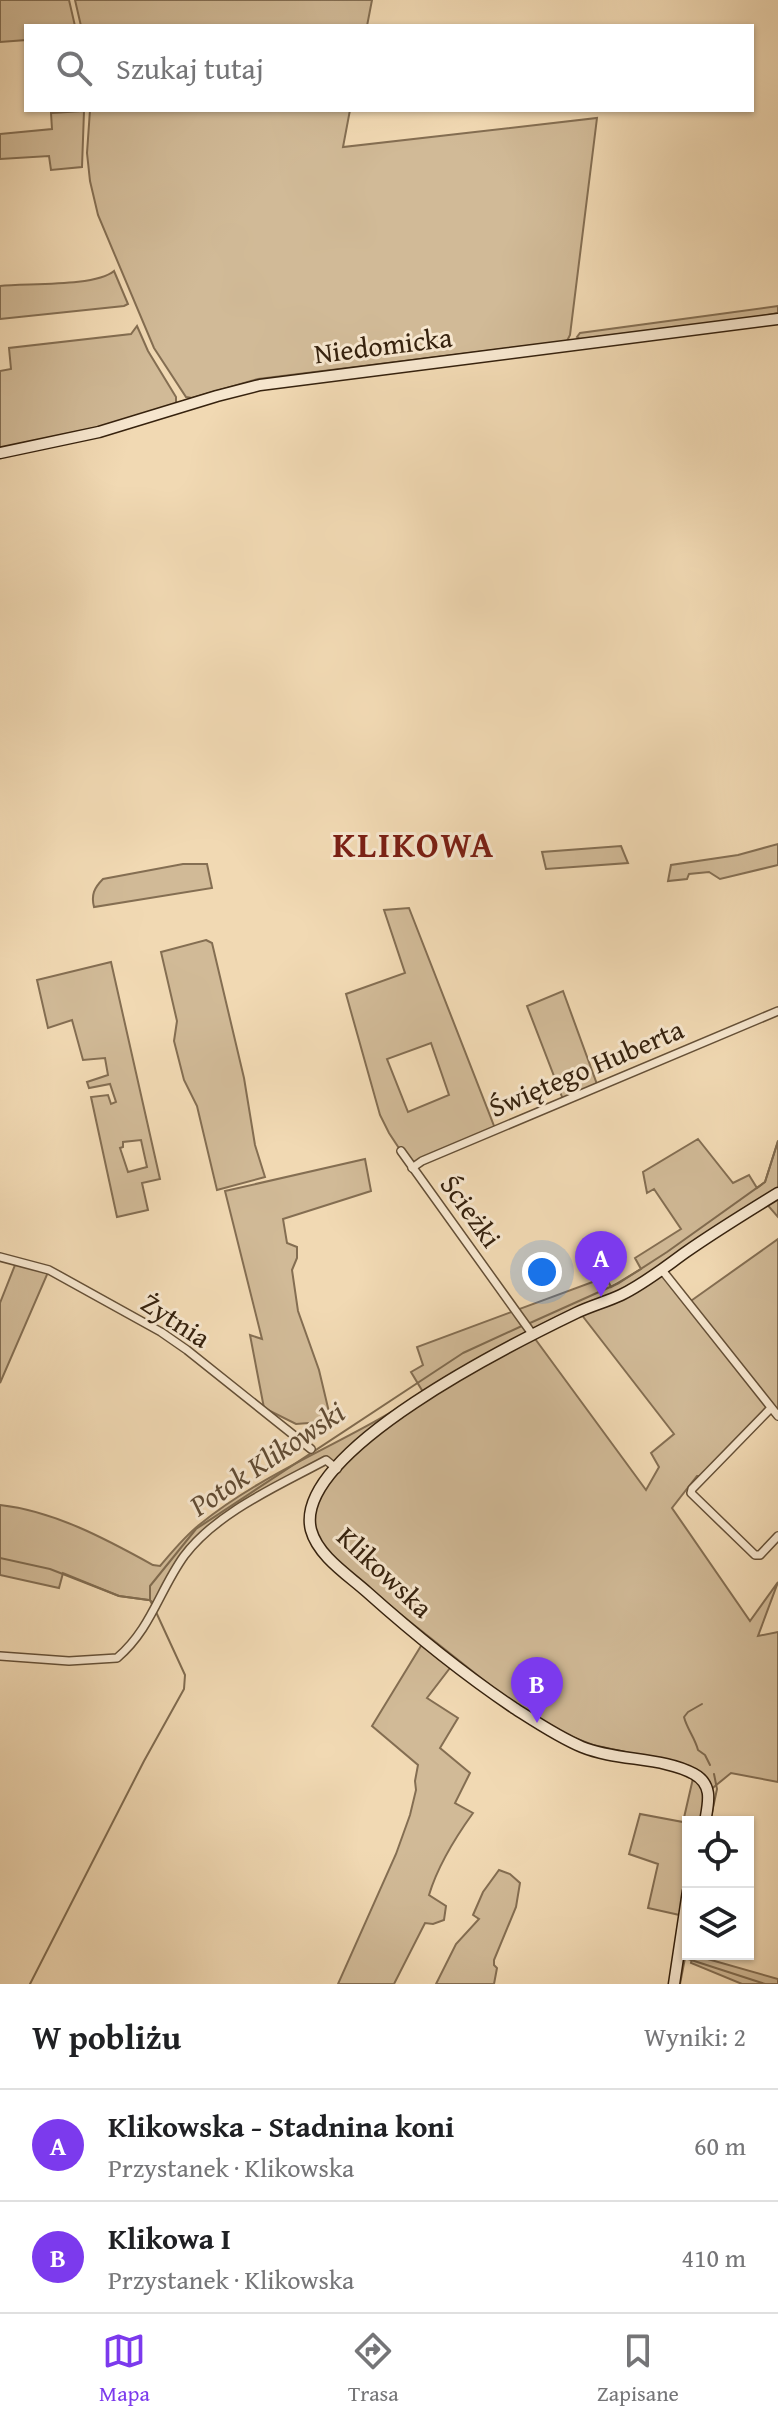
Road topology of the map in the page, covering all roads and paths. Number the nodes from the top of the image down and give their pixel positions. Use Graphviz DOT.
graph roads {
  1 [pos="778,319"];
  2 [pos="0,453"];
  3 [pos="778,1011"];
  4 [pos="401,1151"];
  5 [pos="412,1168"];
  6 [pos="778,1193"];
  7 [pos="0,1257"];
  8 [pos="662,1270"];
  9 [pos="527,1328"];
  10 [pos="770,1409"];
  11 [pos="778,1416"];
  12 [pos="311,1449"];
  13 [pos="337,1469"];
  14 [pos="778,1536"];
  15 [pos="0,1656"];
  16 [pos="706,1816"];
  17 [pos="682,1931"];
  18 [pos="674,1984"];
  1 -- 2 [label="street, Niedomicka"];
  3 -- 5 [label="street, Świętego Huberta"];
  4 -- 5 [label="street, Ścieżki"];
  5 -- 9 [label="street, Ścieżki"];
  6 -- 8 [label="street, Klikowska"];
  7 -- 12 [label="street, Żytnia"];
  8 -- 9 [label="street, Klikowska"];
  8 -- 10 [label="street"];
  9 -- 13 [label="street, Klikowska"];
  10 -- 11 [label="street"];
  10 -- 14 [label="street"];
  13 -- 15 [label="street"];
  13 -- 16 [label="street, Klikowska"];
  17 -- 18 [label="street"];
}
